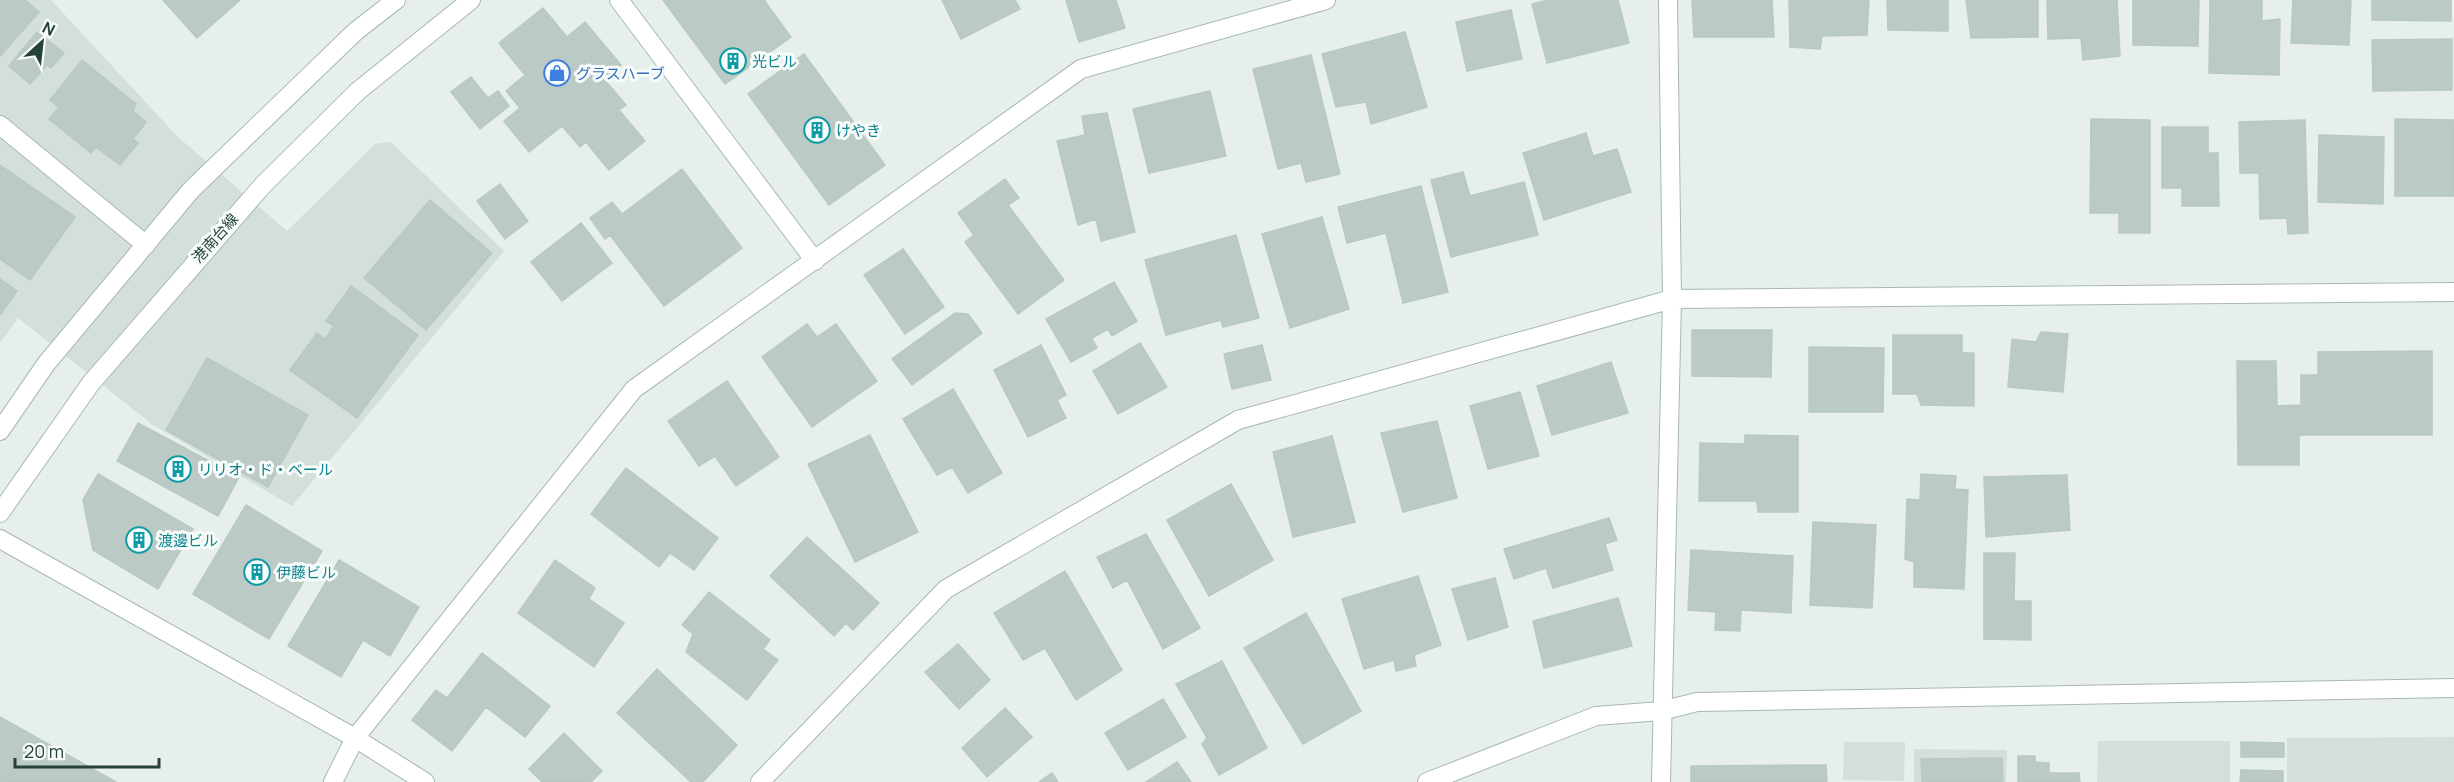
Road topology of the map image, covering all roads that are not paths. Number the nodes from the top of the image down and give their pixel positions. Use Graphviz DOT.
graph roads {
  1 [pos="396,0"];
  2 [pos="471,0"];
  3 [pos="619,0"];
  4 [pos="1326,0"];
  5 [pos="1668,0"];
  6 [pos="0,125"];
  7 [pos="146,245"];
  8 [pos="815,261"];
  9 [pos="2454,292"];
  10 [pos="1672,299"];
  11 [pos="0,431"];
  12 [pos="0,513"];
  13 [pos="0,539"];
  14 [pos="2454,688"];
  15 [pos="1661,711"];
  16 [pos="355,738"];
  17 [pos="333,782"];
  18 [pos="425,782"];
  19 [pos="760,782"];
  20 [pos="1427,782"];
  21 [pos="1661,782"];
  1 -- 7 [label="street"];
  2 -- 12 [label="street, 港南台線"];
  3 -- 8 [label="street"];
  4 -- 8 [label="street"];
  5 -- 10 [label="street"];
  6 -- 7 [label="street"];
  7 -- 11 [label="street"];
  8 -- 16 [label="street"];
  9 -- 10 [label="street"];
  10 -- 15 [label="street"];
  10 -- 19 [label="street"];
  13 -- 16 [label="street"];
  14 -- 15 [label="street"];
  15 -- 20 [label="street"];
  15 -- 21 [label="street"];
  16 -- 17 [label="street"];
  16 -- 18 [label="street"];
}
